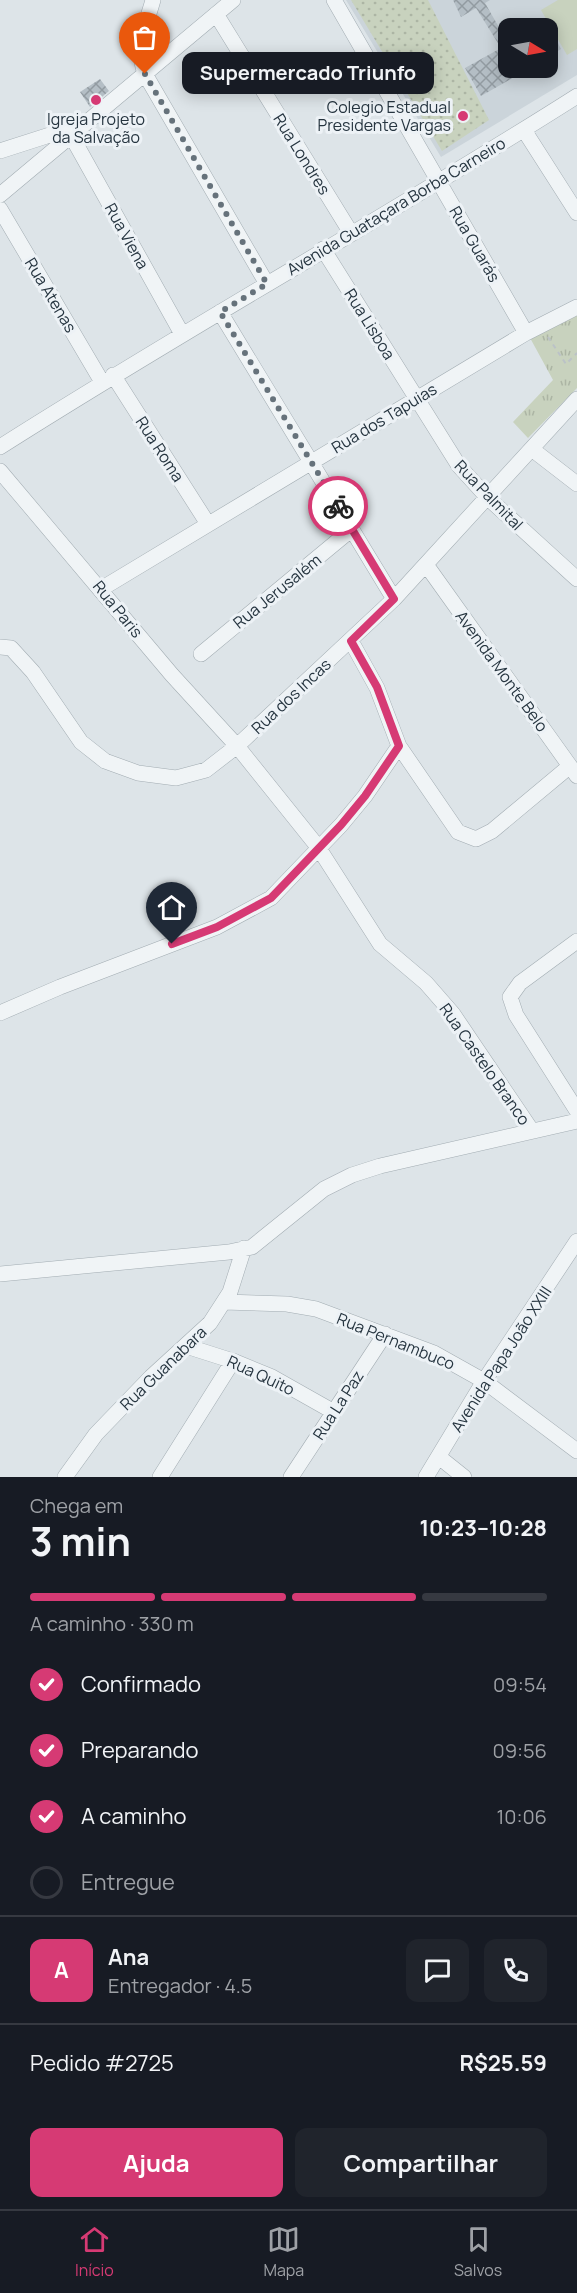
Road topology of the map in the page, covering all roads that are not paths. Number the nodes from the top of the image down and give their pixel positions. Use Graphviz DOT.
graph roads {
  1 [pos="153,0"];
  2 [pos="233,0"];
  3 [pos="334,0"];
  4 [pos="216,14"];
  5 [pos="145,74"];
  6 [pos="577,96"];
  7 [pos="89,122"];
  8 [pos="524,130"];
  9 [pos="72,137"];
  10 [pos="0,151"];
  11 [pos="439,183"];
  12 [pos="0,195"];
  13 [pos="0,209"];
  14 [pos="577,213"];
  15 [pos="351,233"];
  16 [pos="323,249"];
  17 [pos="267,284"];
  18 [pos="577,307"];
  19 [pos="220,312"];
  20 [pos="526,333"];
  21 [pos="182,334"];
  22 [pos="107,378"];
  23 [pos="417,399"];
  24 [pos="574,408"];
  25 [pos="0,447"];
  26 [pos="533,450"];
  27 [pos="311,461"];
  28 [pos="0,471"];
  29 [pos="577,484"];
  30 [pos="488,498"];
  31 [pos="208,524"];
  32 [pos="352,529"];
  33 [pos="427,566"];
  34 [pos="577,579"];
  35 [pos="101,589"];
  36 [pos="394,599"];
  37 [pos="351,641"];
  38 [pos="0,647"];
  39 [pos="201,654"];
  40 [pos="237,746"];
  41 [pos="399,746"];
  42 [pos="574,771"];
  43 [pos="318,848"];
  44 [pos="577,941"];
  45 [pos="0,1013"];
  46 [pos="577,1111"];
  47 [pos="577,1121"];
  48 [pos="532,1131"];
  49 [pos="577,1241"];
  50 [pos="244,1248"];
  51 [pos="0,1274"];
  52 [pos="224,1302"];
  53 [pos="385,1334"];
  54 [pos="186,1346"];
  55 [pos="233,1360"];
  56 [pos="484,1382"];
  57 [pos="334,1412"];
  58 [pos="577,1451"];
  59 [pos="439,1457"];
  60 [pos="65,1477"];
  61 [pos="160,1477"];
  62 [pos="291,1477"];
  63 [pos="426,1477"];
  64 [pos="464,1477"];
  1 -- 5 [label="street"];
  2 -- 4 [label="street"];
  3 -- 11 [label="street, Rua Guarás"];
  4 -- 5 [label="street"];
  4 -- 15 [label="street, Rua Londres"];
  5 -- 7 [label="street"];
  5 -- 17 [label="street"];
  6 -- 8 [label="street, Avenida Guataçara Borba Carneiro"];
  7 -- 9 [label="street"];
  7 -- 10 [label="street"];
  8 -- 11 [label="street, Avenida Guataçara Borba Carneiro"];
  8 -- 14 [label="street"];
  9 -- 12 [label="street"];
  9 -- 21 [label="street, Rua Viena"];
  11 -- 15 [label="street, Avenida Guataçara Borba Carneiro"];
  11 -- 20 [label="street, Rua Guarás"];
  13 -- 22 [label="street, Rua Atenas"];
  15 -- 16 [label="street, Avenida Guataçara Borba Carneiro"];
  16 -- 17 [label="street, Avenida Guataçara Borba Carneiro"];
  16 -- 23 [label="street, Rua Lisboa"];
  17 -- 19 [label="street, Avenida Guataçara Borba Carneiro"];
  18 -- 20 [label="street, Rua dos Tapuias"];
  19 -- 21 [label="street, Avenida Guataçara Borba Carneiro"];
  19 -- 27 [label="street"];
  20 -- 23 [label="street, Rua dos Tapuias"];
  21 -- 22 [label="street, Avenida Guataçara Borba Carneiro"];
  22 -- 25 [label="street, Avenida Guataçara Borba Carneiro"];
  22 -- 31 [label="street, Rua Roma"];
  23 -- 27 [label="street, Rua dos Tapuias"];
  23 -- 30 [label="street, Rua Palmital"];
  24 -- 26 [label="street, Rua dos Incas"];
  26 -- 29 [label="street"];
  26 -- 30 [label="street, Rua dos Incas"];
  27 -- 31 [label="street, Rua dos Tapuias"];
  27 -- 32 [label="street"];
  28 -- 35 [label="street, Rua Paris"];
  30 -- 33 [label="street, Rua dos Incas"];
  30 -- 34 [label="street, Rua Palmital"];
  31 -- 35 [label="street, Rua dos Tapuias"];
  32 -- 36 [label="street"];
  32 -- 39 [label="street, Rua Jerusalém"];
  33 -- 36 [label="street, Rua dos Incas"];
  33 -- 42 [label="street, Avenida Monte Belo"];
  35 -- 40 [label="street, Rua Paris"];
  36 -- 37 [label="street, Rua dos Incas"];
  37 -- 40 [label="street, Rua dos Incas"];
  37 -- 41 [label="street"];
  38 -- 40 [label="street, Rua dos Incas"];
  40 -- 43 [label="street, Rua Castelo Branco"];
  41 -- 42 [label="street"];
  41 -- 43 [label="street"];
  43 -- 45 [label="street"];
  43 -- 48 [label="street, Rua Castelo Branco"];
  44 -- 46 [label="street"];
  47 -- 48 [label="street"];
  48 -- 50 [label="street"];
  49 -- 56 [label="street, Avenida Papa João XXIII"];
  50 -- 51 [label="street"];
  50 -- 52 [label="street, Rua Guanabara"];
  52 -- 53 [label="street, Rua Pernambuco"];
  52 -- 54 [label="street, Rua Guanabara"];
  53 -- 56 [label="street, Rua Pernambuco"];
  53 -- 57 [label="street, Rua La Paz"];
  54 -- 55 [label="street, Rua Quito"];
  54 -- 60 [label="street, Rua Guanabara"];
  55 -- 57 [label="street, Rua Quito"];
  55 -- 61 [label="street"];
  56 -- 58 [label="street, Rua Pernambuco"];
  56 -- 59 [label="street, Avenida Papa João XXIII"];
  57 -- 62 [label="street, Rua La Paz"];
  59 -- 63 [label="street, Avenida Papa João XXIII"];
  59 -- 64 [label="street"];
}
